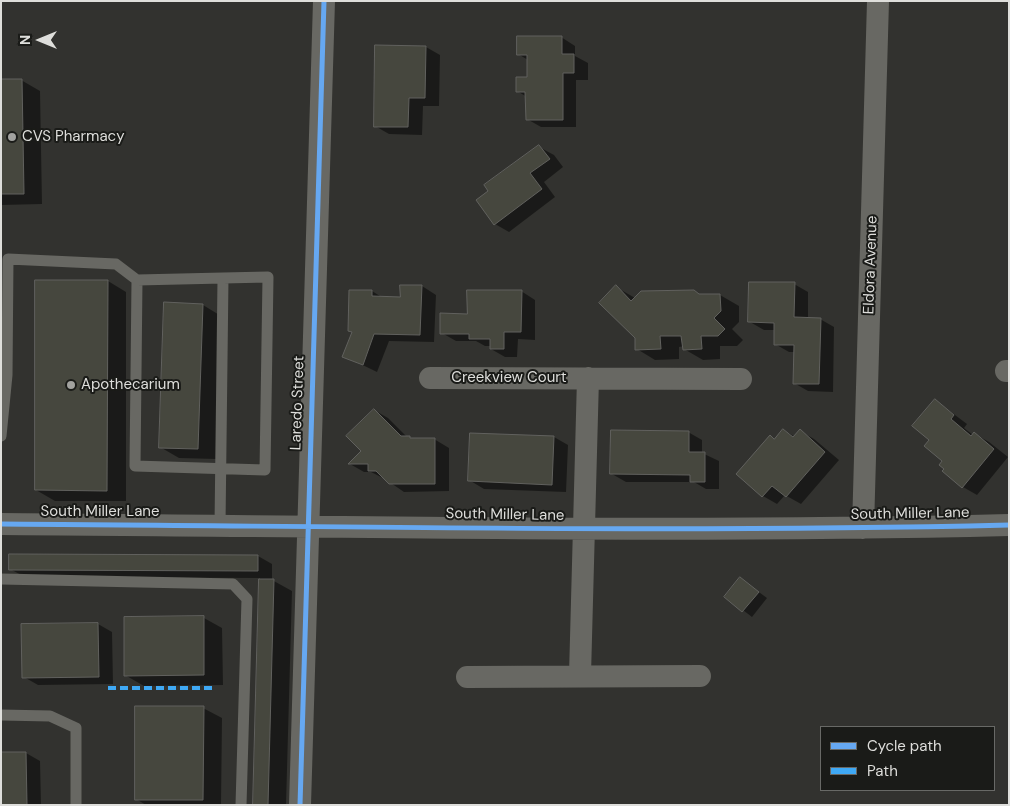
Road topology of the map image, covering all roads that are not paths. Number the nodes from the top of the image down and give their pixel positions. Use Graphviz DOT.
graph roads {
  1 [pos="324,1"];
  2 [pos="878,1"];
  3 [pos="223,278"];
  4 [pos="137,280"];
  5 [pos="4,375"];
  6 [pos="430,378"];
  7 [pos="588,378"];
  8 [pos="741,379"];
  9 [pos="1,436"];
  10 [pos="221,468"];
  11 [pos="1,524"];
  12 [pos="1009,525"];
  13 [pos="220,526"];
  14 [pos="306,526"];
  15 [pos="863,528"];
  16 [pos="583,529"];
  17 [pos="1,579"];
  18 [pos="580,675"];
  19 [pos="700,676"];
  20 [pos="467,677"];
  21 [pos="1,714"];
  22 [pos="76,805"];
  23 [pos="241,805"];
  24 [pos="300,805"];
  1 -- 14 [label="street, Laredo Street"];
  2 -- 15 [label="street, Eldora Avenue"];
  3 -- 4 [label="lane"];
  3 -- 10 [label="lane"];
  3 -- 10 [label="lane"];
  4 -- 5 [label="lane"];
  4 -- 10 [label="lane"];
  5 -- 9 [label="lane"];
  6 -- 7 [label="street, Creekview Court"];
  7 -- 8 [label="street, Creekview Court"];
  7 -- 16 [label="street, Creekview Court"];
  10 -- 13 [label="lane"];
  11 -- 13 [label="street, South Miller Lane"];
  12 -- 15 [label="street, South Miller Lane"];
  13 -- 14 [label="street, South Miller Lane"];
  14 -- 16 [label="street, South Miller Lane"];
  14 -- 24 [label="street, Laredo Street"];
  15 -- 16 [label="street, South Miller Lane"];
  16 -- 18 [label="street, South Miller Lane"];
  17 -- 23 [label="lane"];
  18 -- 19 [label="street"];
  18 -- 20 [label="street"];
  21 -- 22 [label="lane"];
}
